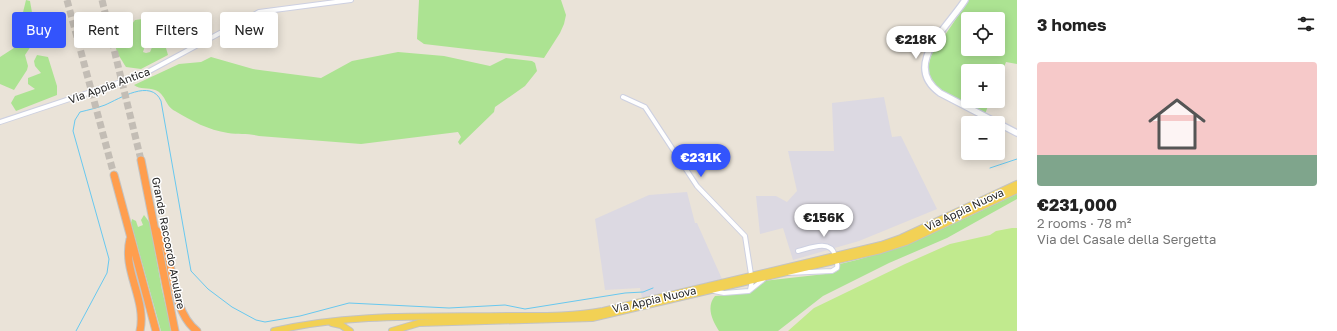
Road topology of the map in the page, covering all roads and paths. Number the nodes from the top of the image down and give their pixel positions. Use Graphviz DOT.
graph roads {
  1 [pos="351,0"];
  2 [pos="965,0"];
  3 [pos="623,98"];
  4 [pos="0,122"];
  5 [pos="1017,133"];
  6 [pos="141,160"];
  7 [pos="114,175"];
  8 [pos="1017,184"];
  9 [pos="1017,190"];
  10 [pos="155,229"];
  11 [pos="130,239"];
  12 [pos="798,251"];
  13 [pos="837,259"];
  14 [pos="751,279"];
  15 [pos="764,279"];
  16 [pos="750,290"];
  17 [pos="714,291"];
  18 [pos="324,321"];
  19 [pos="140,331"];
  20 [pos="156,331"];
  21 [pos="175,331"];
  22 [pos="198,331"];
  23 [pos="274,331"];
  24 [pos="350,331"];
  25 [pos="392,331"];
  1 -- 4 [label="street, Via Appia Antica"];
  2 -- 5 [label="street"];
  3 -- 14 [label="street"];
  6 -- 10 [label="highway, Grande Raccordo Anulare"];
  7 -- 11 [label="highway"];
  8 -- 13 [label="main road, Via Appia Nuova"];
  9 -- 13 [label="main road, Via Appia Nuova"];
  10 -- 21 [label="highway, Grande Raccordo Anulare"];
  10 -- 22 [label="highway"];
  11 -- 19 [label="highway"];
  11 -- 20 [label="highway"];
  12 -- 13 [label="street"];
  13 -- 14 [label="main road, Via Appia Nuova"];
  13 -- 15 [label="main road, Via Appia Nuova"];
  14 -- 15 [label="main road, Via Appia Nuova"];
  14 -- 16 [label="street"];
  14 -- 17 [label="main road, Via Appia Nuova"];
  14 -- 18 [label="main road, Via Appia Nuova"];
  15 -- 16 [label="street"];
  16 -- 17 [label="street"];
  17 -- 25 [label="main road, Via Appia Nuova"];
  18 -- 23 [label="main road, Via Appia Nuova"];
  18 -- 24 [label="main road"];
}
